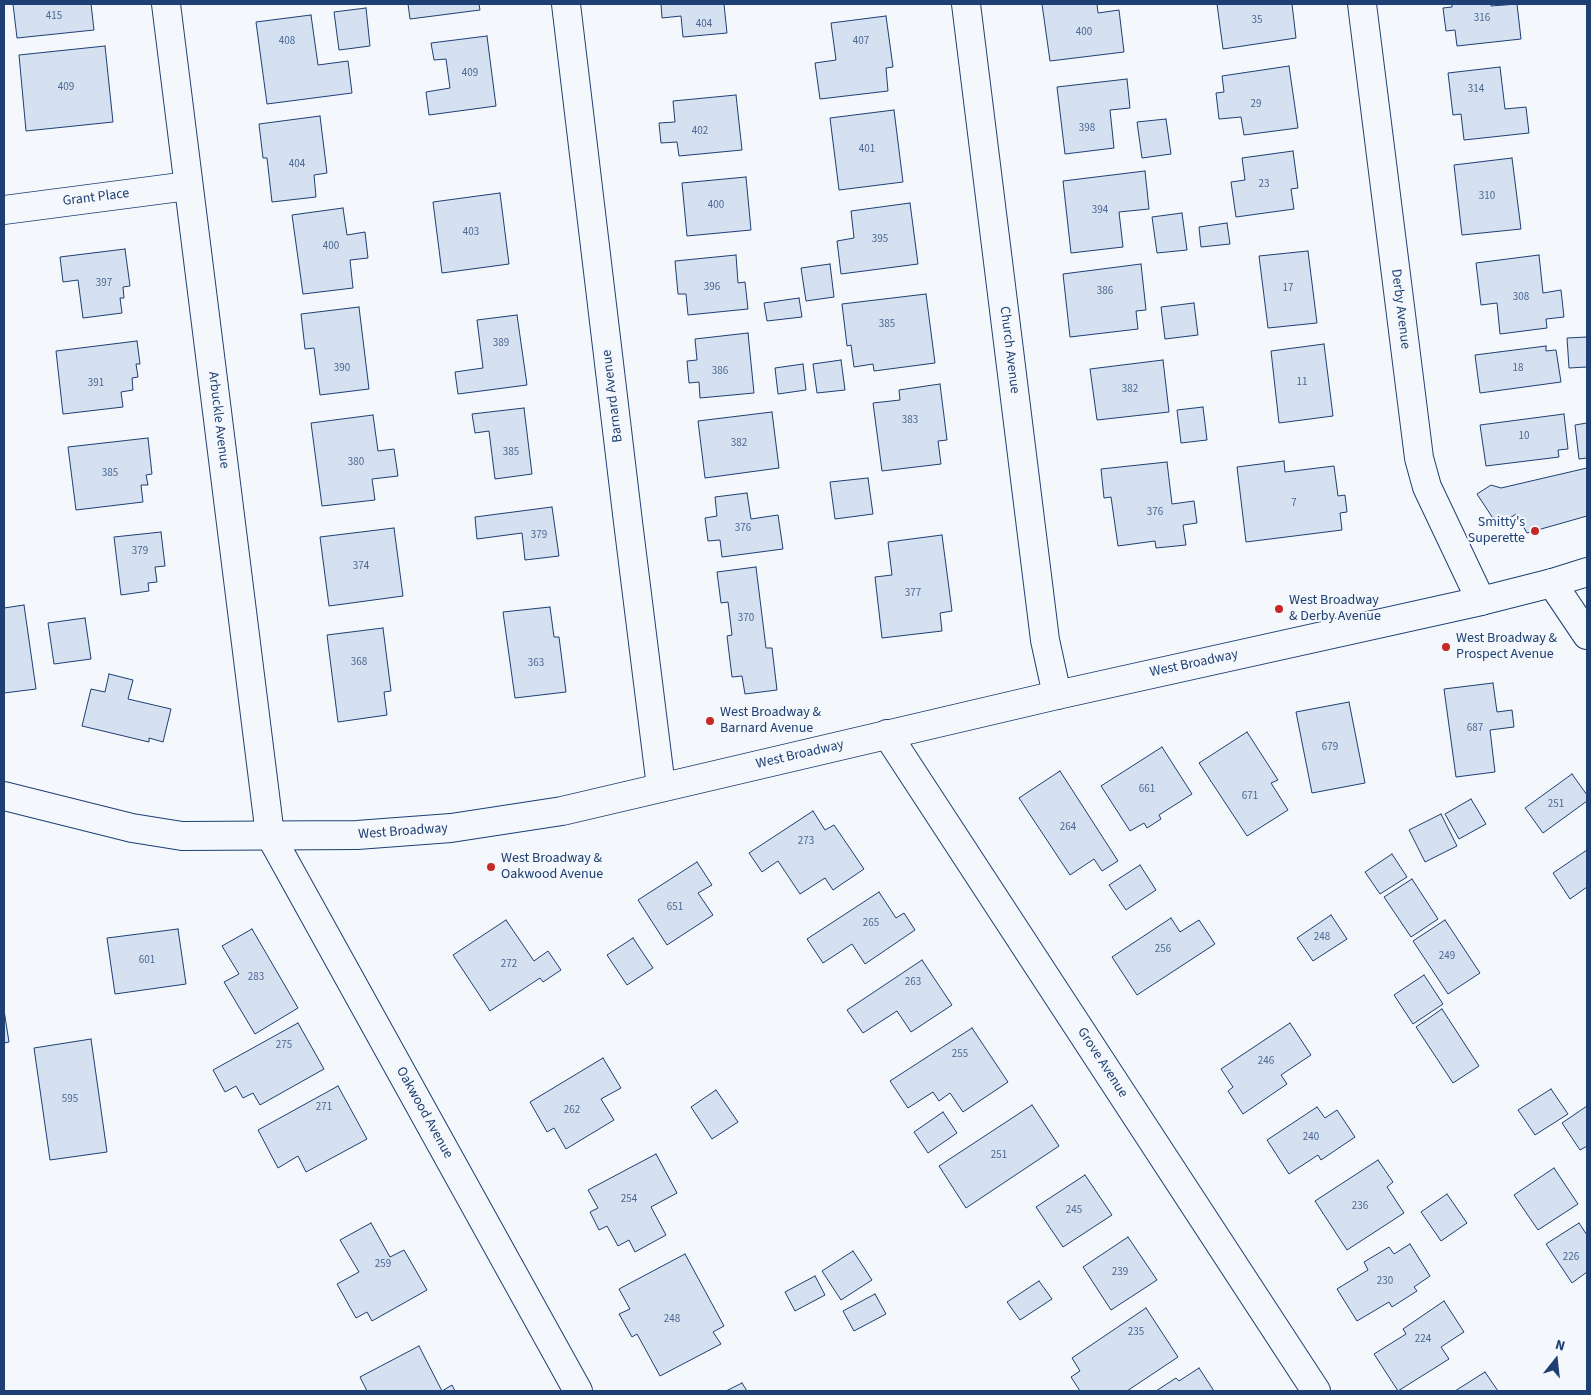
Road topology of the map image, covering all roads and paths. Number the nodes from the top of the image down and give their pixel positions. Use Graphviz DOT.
graph roads {
  1 [pos="166,4"];
  2 [pos="566,4"];
  3 [pos="966,4"];
  4 [pos="1362,4"];
  5 [pos="188,186"];
  6 [pos="4,210"];
  7 [pos="1587,572"];
  8 [pos="1552,583"];
  9 [pos="1481,601"];
  10 [pos="1587,636"];
  11 [pos="1057,695"];
  12 [pos="887,734"];
  13 [pos="661,787"];
  14 [pos="4,796"];
  15 [pos="270,835"];
  16 [pos="578,1391"];
  17 [pos="1316,1391"];
  1 -- 5 [label="street, Arbuckle Avenue"];
  2 -- 13 [label="street, Barnard Avenue"];
  3 -- 11 [label="street, Church Avenue"];
  4 -- 9 [label="street, Derby Avenue"];
  5 -- 6 [label="street, Grant Place"];
  5 -- 15 [label="street, Arbuckle Avenue"];
  7 -- 8 [label="street, West Broadway"];
  8 -- 9 [label="street, West Broadway"];
  8 -- 10 [label="street"];
  9 -- 11 [label="street, West Broadway"];
  11 -- 12 [label="street, West Broadway"];
  12 -- 13 [label="street, West Broadway"];
  12 -- 17 [label="street, Grove Avenue"];
  13 -- 15 [label="street, West Broadway"];
  14 -- 15 [label="street, West Broadway"];
  15 -- 16 [label="street, Oakwood Avenue"];
}
